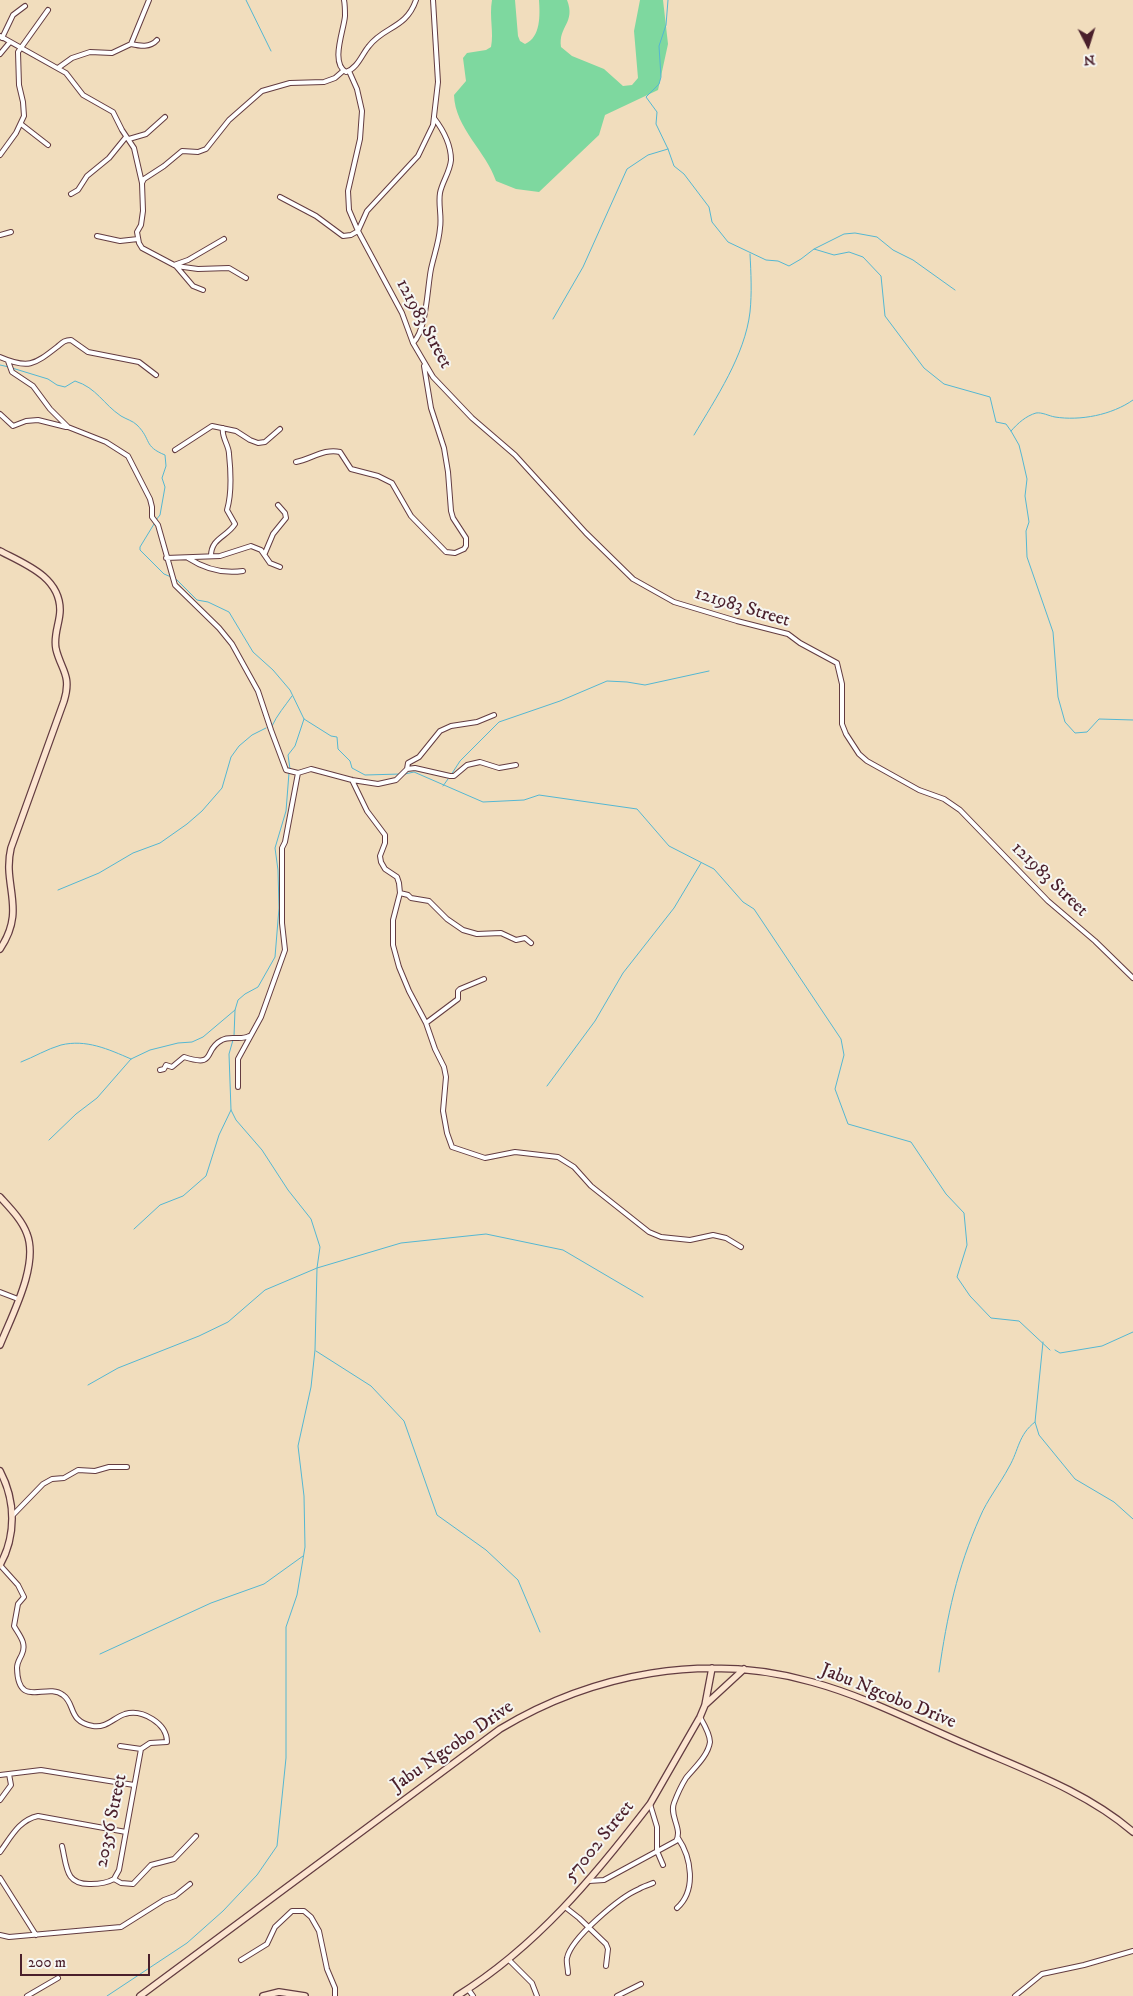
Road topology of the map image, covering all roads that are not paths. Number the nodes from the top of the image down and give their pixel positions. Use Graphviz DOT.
graph roads {
  1 [pos="149,0"];
  2 [pos="344,0"];
  3 [pos="416,0"];
  4 [pos="433,0"];
  5 [pos="26,6"];
  6 [pos="48,10"];
  7 [pos="1,37"];
  8 [pos="157,40"];
  9 [pos="10,42"];
  10 [pos="131,44"];
  11 [pos="21,48"];
  12 [pos="0,54"];
  13 [pos="58,68"];
  14 [pos="344,71"];
  15 [pos="349,71"];
  16 [pos="165,117"];
  17 [pos="434,118"];
  18 [pos="21,124"];
  19 [pos="128,138"];
  20 [pos="48,145"];
  21 [pos="0,155"];
  22 [pos="142,184"];
  23 [pos="71,194"];
  24 [pos="280,197"];
  25 [pos="358,231"];
  26 [pos="12,232"];
  27 [pos="0,235"];
  28 [pos="96,236"];
  29 [pos="138,239"];
  30 [pos="224,239"];
  31 [pos="175,265"];
  32 [pos="246,278"];
  33 [pos="203,290"];
  34 [pos="413,343"];
  35 [pos="0,358"];
  36 [pos="9,362"];
  37 [pos="424,364"];
  38 [pos="156,376"];
  39 [pos="0,414"];
  40 [pos="68,427"];
  41 [pos="223,428"];
  42 [pos="280,429"];
  43 [pos="175,450"];
  44 [pos="296,462"];
  45 [pos="278,505"];
  46 [pos="0,551"];
  47 [pos="265,554"];
  48 [pos="211,556"];
  49 [pos="166,558"];
  50 [pos="188,558"];
  51 [pos="280,567"];
  52 [pos="243,572"];
  53 [pos="494,715"];
  54 [pos="516,765"];
  55 [pos="298,773"];
  56 [pos="404,773"];
  57 [pos="352,780"];
  58 [pos="400,893"];
  59 [pos="531,943"];
  60 [pos="0,949"];
  61 [pos="1133,978"];
  62 [pos="484,979"];
  63 [pos="426,1023"];
  64 [pos="251,1035"];
  65 [pos="160,1070"];
  66 [pos="238,1087"];
  67 [pos="0,1197"];
  68 [pos="741,1247"];
  69 [pos="0,1292"];
  70 [pos="18,1299"];
  71 [pos="0,1345"];
  72 [pos="127,1467"];
  73 [pos="0,1471"];
  74 [pos="12,1516"];
  75 [pos="0,1565"];
  76 [pos="712,1668"];
  77 [pos="744,1669"];
  78 [pos="705,1705"];
  79 [pos="700,1717"];
  80 [pos="120,1746"];
  81 [pos="141,1749"];
  82 [pos="10,1774"];
  83 [pos="0,1775"];
  84 [pos="134,1785"];
  85 [pos="0,1800"];
  86 [pos="650,1804"];
  87 [pos="126,1832"];
  88 [pos="1133,1832"];
  89 [pos="196,1836"];
  90 [pos="678,1838"];
  91 [pos="62,1846"];
  92 [pos="657,1851"];
  93 [pos="0,1852"];
  94 [pos="663,1865"];
  95 [pos="0,1878"];
  96 [pos="114,1879"];
  97 [pos="589,1881"];
  98 [pos="653,1883"];
  99 [pos="190,1884"];
  100 [pos="565,1908"];
  101 [pos="677,1908"];
  102 [pos="589,1928"];
  103 [pos="0,1935"];
  104 [pos="36,1935"];
  105 [pos="1133,1951"];
  106 [pos="241,1960"];
  107 [pos="509,1960"];
  108 [pos="606,1966"];
  109 [pos="568,1973"];
  110 [pos="58,1978"];
  111 [pos="641,1984"];
  112 [pos="468,1989"];
  113 [pos="537,1995"];
  114 [pos="27,1996"];
  115 [pos="140,1996"];
  116 [pos="263,1996"];
  117 [pos="304,1996"];
  118 [pos="335,1996"];
  119 [pos="457,1996"];
  120 [pos="473,1996"];
  121 [pos="544,1996"];
  122 [pos="616,1996"];
  123 [pos="1015,1996"];
  1 -- 10 [label="street"];
  2 -- 14 [label="street"];
  3 -- 15 [label="street"];
  4 -- 17 [label="street"];
  5 -- 7 [label="street"];
  6 -- 11 [label="street"];
  7 -- 9 [label="street"];
  8 -- 10 [label="street"];
  9 -- 11 [label="street"];
  9 -- 12 [label="street"];
  10 -- 13 [label="street"];
  11 -- 13 [label="street"];
  11 -- 18 [label="street"];
  13 -- 19 [label="street"];
  14 -- 15 [label="street"];
  14 -- 22 [label="street"];
  15 -- 25 [label="street, 121983 Street"];
  16 -- 19 [label="street"];
  17 -- 25 [label="street"];
  17 -- 34 [label="street"];
  18 -- 20 [label="street"];
  18 -- 21 [label="street"];
  19 -- 22 [label="street"];
  19 -- 23 [label="street"];
  22 -- 29 [label="street"];
  24 -- 25 [label="street"];
  25 -- 34 [label="street, 121983 Street"];
  26 -- 27 [label="street"];
  28 -- 29 [label="street"];
  29 -- 31 [label="street"];
  30 -- 31 [label="street"];
  31 -- 32 [label="street"];
  31 -- 33 [label="street"];
  34 -- 37 [label="street, 121983 Street"];
  35 -- 36 [label="street"];
  36 -- 38 [label="street"];
  36 -- 40 [label="street"];
  37 -- 44 [label="street"];
  37 -- 61 [label="street, 121983 Street"];
  39 -- 40 [label="street"];
  40 -- 49 [label="street"];
  41 -- 42 [label="street"];
  41 -- 43 [label="street"];
  41 -- 48 [label="street"];
  45 -- 47 [label="street"];
  46 -- 60 [label="street"];
  47 -- 48 [label="street"];
  47 -- 51 [label="street"];
  48 -- 50 [label="street"];
  49 -- 50 [label="street"];
  49 -- 55 [label="street"];
  50 -- 52 [label="street"];
  53 -- 56 [label="street"];
  54 -- 56 [label="street"];
  55 -- 57 [label="street"];
  55 -- 64 [label="street"];
  56 -- 57 [label="street"];
  57 -- 58 [label="street"];
  58 -- 59 [label="street"];
  58 -- 63 [label="street"];
  62 -- 63 [label="street"];
  63 -- 68 [label="street"];
  64 -- 65 [label="street"];
  64 -- 66 [label="street"];
  67 -- 70 [label="street"];
  69 -- 70 [label="street"];
  70 -- 71 [label="street"];
  72 -- 74 [label="street"];
  73 -- 74 [label="street"];
  74 -- 75 [label="street"];
  75 -- 81 [label="street"];
  76 -- 77 [label="street, Jabu Ngcobo Drive"];
  76 -- 78 [label="street, 57002 Street"];
  76 -- 115 [label="street, Jabu Ngcobo Drive"];
  77 -- 78 [label="street"];
  77 -- 88 [label="street, Jabu Ngcobo Drive"];
  78 -- 79 [label="street, 57002 Street"];
  79 -- 86 [label="street, 57002 Street"];
  79 -- 90 [label="street"];
  80 -- 81 [label="street"];
  81 -- 84 [label="street, 20356 Street"];
  82 -- 83 [label="street"];
  82 -- 84 [label="street"];
  82 -- 85 [label="street"];
  84 -- 87 [label="street, 20356 Street"];
  86 -- 92 [label="street"];
  86 -- 97 [label="street, 57002 Street"];
  87 -- 93 [label="street"];
  87 -- 96 [label="street, 20356 Street"];
  89 -- 96 [label="street"];
  90 -- 92 [label="street"];
  90 -- 101 [label="street"];
  91 -- 96 [label="street, 20356 Street"];
  92 -- 94 [label="street"];
  92 -- 97 [label="street"];
  95 -- 104 [label="street"];
  97 -- 100 [label="street, 57002 Street"];
  98 -- 102 [label="street"];
  99 -- 104 [label="street"];
  100 -- 102 [label="street"];
  100 -- 107 [label="street, 57002 Street"];
  102 -- 108 [label="street"];
  102 -- 109 [label="street"];
  103 -- 104 [label="street"];
  105 -- 123 [label="street"];
  106 -- 118 [label="street"];
  107 -- 112 [label="street, 57002 Street"];
  107 -- 113 [label="street"];
  110 -- 114 [label="street"];
  111 -- 122 [label="street"];
  112 -- 119 [label="street, 57002 Street"];
  112 -- 120 [label="street"];
  113 -- 121 [label="street"];
  116 -- 117 [label="street"];
}
